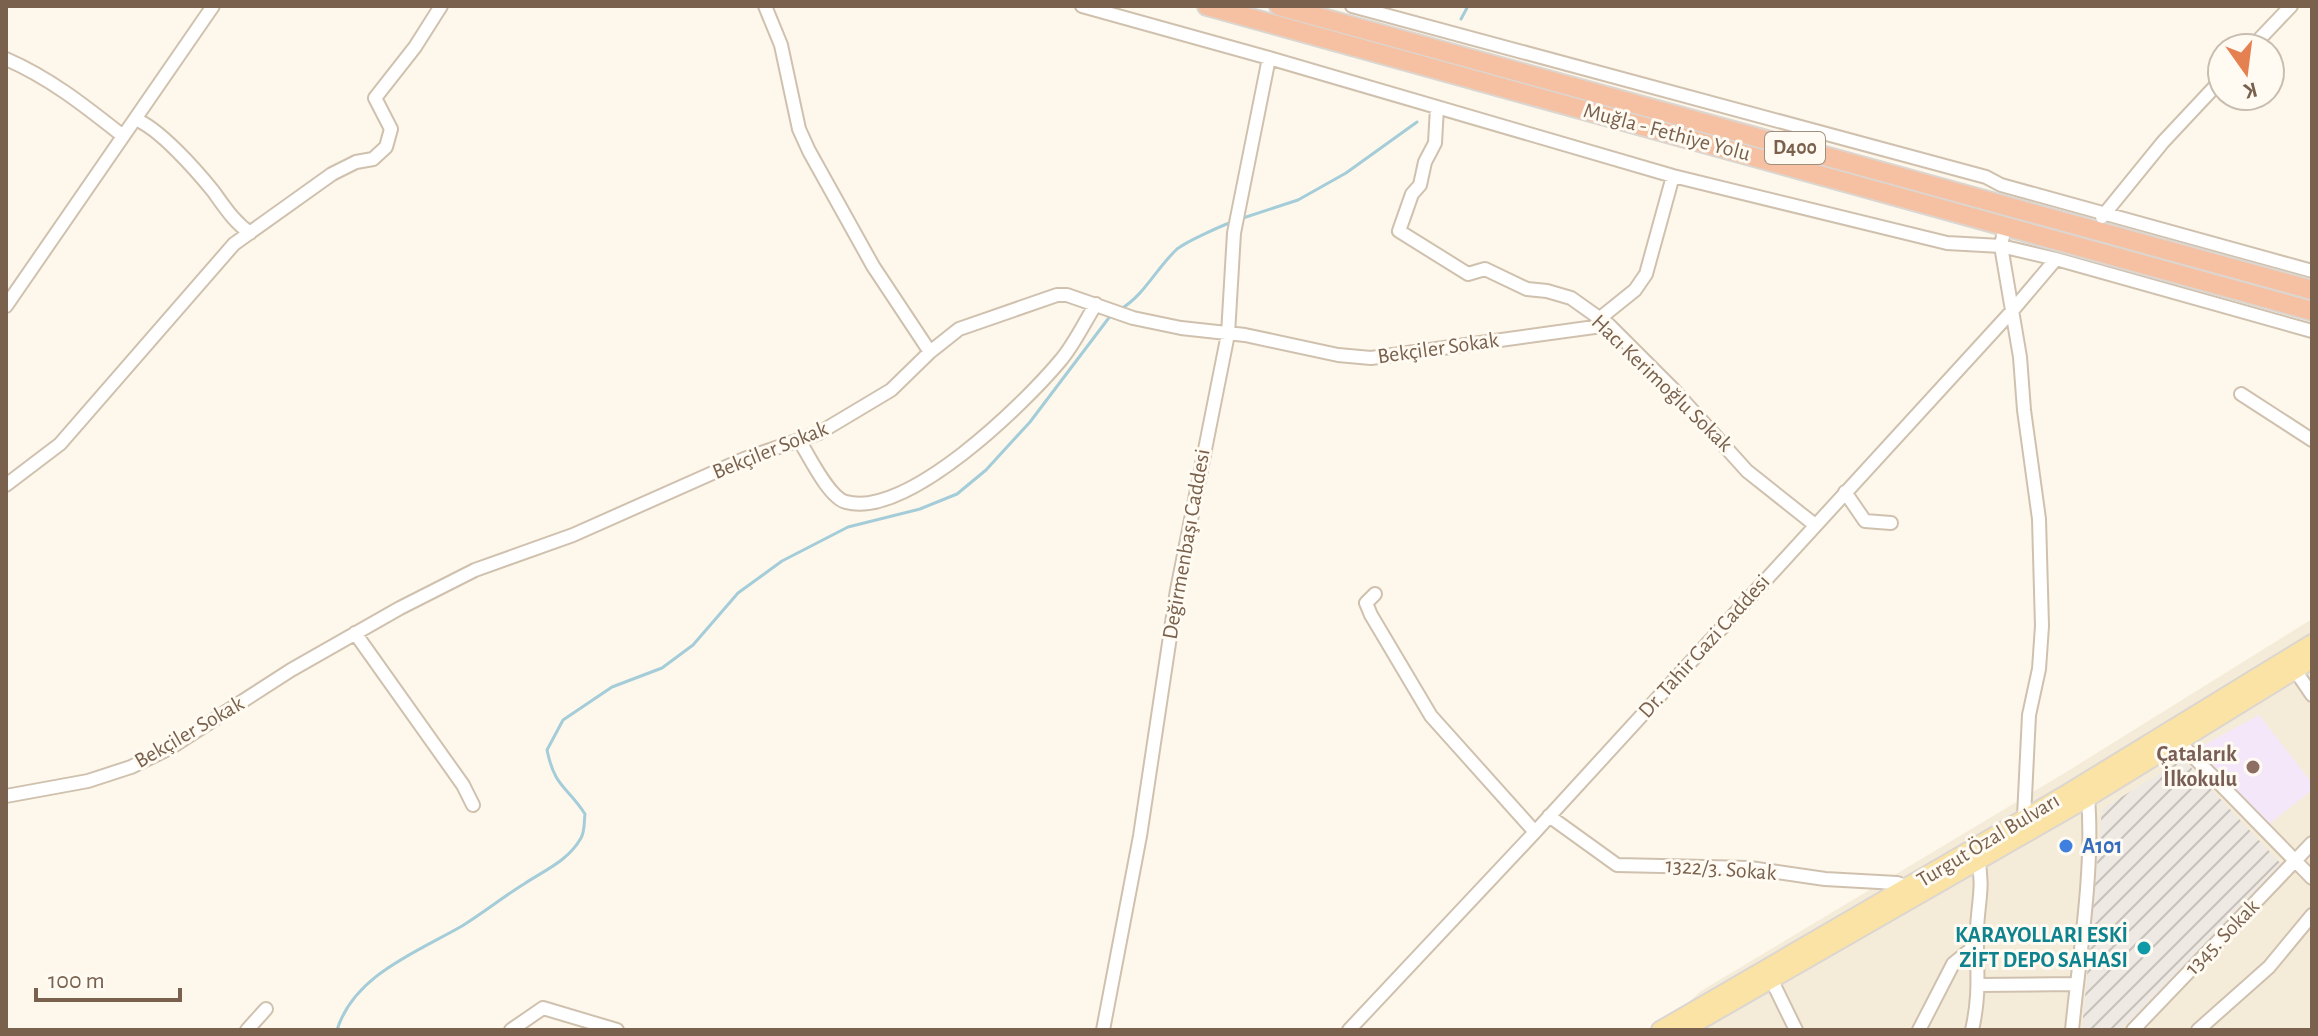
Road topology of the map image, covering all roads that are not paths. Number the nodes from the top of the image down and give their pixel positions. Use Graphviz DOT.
graph roads {
  1 [pos="213,6"];
  2 [pos="441,6"];
  3 [pos="765,6"];
  4 [pos="1082,6"];
  5 [pos="1207,6"];
  6 [pos="1279,6"];
  7 [pos="1352,6"];
  8 [pos="2291,6"];
  9 [pos="1396,18"];
  10 [pos="2266,32"];
  11 [pos="1391,37"];
  12 [pos="1269,58"];
  13 [pos="6,59"];
  14 [pos="2206,96"];
  15 [pos="1437,107"];
  16 [pos="135,119"];
  17 [pos="123,136"];
  18 [pos="1673,176"];
  19 [pos="2099,222"];
  20 [pos="2005,226"];
  21 [pos="250,233"];
  22 [pos="2001,246"];
  23 [pos="2056,259"];
  24 [pos="2312,271"];
  25 [pos="2312,290"];
  26 [pos="6,306"];
  27 [pos="1102,306"];
  28 [pos="2012,311"];
  29 [pos="2312,311"];
  30 [pos="1604,322"];
  31 [pos="2312,331"];
  32 [pos="1228,334"];
  33 [pos="930,352"];
  34 [pos="2241,394"];
  35 [pos="799,440"];
  36 [pos="2312,440"];
  37 [pos="6,485"];
  38 [pos="1845,492"];
  39 [pos="1891,523"];
  40 [pos="1815,525"];
  41 [pos="1375,594"];
  42 [pos="355,633"];
  43 [pos="2312,643"];
  44 [pos="2312,660"];
  45 [pos="2295,670"];
  46 [pos="2312,695"];
  47 [pos="2180,743"];
  48 [pos="6,796"];
  49 [pos="2088,798"];
  50 [pos="473,805"];
  51 [pos="1549,816"];
  52 [pos="2024,817"];
  53 [pos="1535,832"];
  54 [pos="2312,843"];
  55 [pos="1978,860"];
  56 [pos="2295,860"];
  57 [pos="2312,878"];
  58 [pos="1908,887"];
  59 [pos="2310,920"];
  60 [pos="1977,933"];
  61 [pos="1772,981"];
  62 [pos="2076,984"];
  63 [pos="1979,985"];
  64 [pos="266,1009"];
  65 [pos="1695,1027"];
  66 [pos="247,1030"];
  67 [pos="511,1030"];
  68 [pos="617,1030"];
  69 [pos="1103,1030"];
  70 [pos="1349,1030"];
  71 [pos="1660,1030"];
  72 [pos="1796,1030"];
  73 [pos="1919,1030"];
  74 [pos="1972,1030"];
  75 [pos="2072,1030"];
  76 [pos="2133,1030"];
  77 [pos="2198,1030"];
  1 -- 16 [label="street"];
  2 -- 21 [label="street"];
  3 -- 33 [label="street"];
  4 -- 12 [label="street"];
  5 -- 20 [label="highway, Muğla - Fethiye Yolu / D400"];
  6 -- 11 [label="highway, Muğla - Fethiye Yolu / D400"];
  7 -- 9 [label="street"];
  8 -- 10 [label="street"];
  9 -- 11 [label="street"];
  9 -- 19 [label="street"];
  11 -- 19 [label="highway, Muğla - Fethiye Yolu / D400"];
  12 -- 15 [label="street"];
  12 -- 32 [label="street, Değirmenbaşı Caddesi"];
  13 -- 17 [label="street"];
  14 -- 19 [label="street"];
  15 -- 18 [label="street"];
  15 -- 30 [label="street, Hacı Kerimoğlu Sokak"];
  16 -- 17 [label="street"];
  16 -- 21 [label="street"];
  17 -- 26 [label="street"];
  18 -- 22 [label="street"];
  18 -- 30 [label="street"];
  19 -- 24 [label="street"];
  19 -- 25 [label="highway, Muğla - Fethiye Yolu / D400"];
  20 -- 22 [label="street"];
  20 -- 29 [label="highway, Muğla - Fethiye Yolu / D400"];
  21 -- 37 [label="street"];
  22 -- 23 [label="street"];
  22 -- 28 [label="street"];
  23 -- 28 [label="street, Dr. Tahir Gazi Caddesi"];
  23 -- 31 [label="street"];
  27 -- 32 [label="street, Bekçiler Sokak"];
  27 -- 33 [label="street, Bekçiler Sokak"];
  27 -- 35 [label="street"];
  28 -- 38 [label="street, Dr. Tahir Gazi Caddesi"];
  28 -- 52 [label="street"];
  30 -- 32 [label="street, Bekçiler Sokak"];
  30 -- 40 [label="street, Hacı Kerimoğlu Sokak"];
  32 -- 69 [label="street, Değirmenbaşı Caddesi"];
  33 -- 35 [label="street, Bekçiler Sokak"];
  34 -- 36 [label="street"];
  35 -- 42 [label="street, Bekçiler Sokak"];
  38 -- 39 [label="street"];
  38 -- 40 [label="street, Dr. Tahir Gazi Caddesi"];
  40 -- 51 [label="street, Dr. Tahir Gazi Caddesi"];
  41 -- 53 [label="street"];
  42 -- 48 [label="street, Bekçiler Sokak"];
  42 -- 50 [label="street"];
  43 -- 52 [label="main road, Turgut Özal Bulvarı"];
  44 -- 45 [label="main road, Turgut Özal Bulvarı"];
  45 -- 46 [label="street"];
  45 -- 47 [label="main road, Turgut Özal Bulvarı"];
  47 -- 49 [label="main road, Turgut Özal Bulvarı"];
  47 -- 56 [label="street"];
  49 -- 55 [label="main road, Turgut Özal Bulvarı"];
  49 -- 62 [label="street"];
  51 -- 53 [label="street, Dr. Tahir Gazi Caddesi"];
  51 -- 58 [label="street, 1322/3. Sokak"];
  52 -- 58 [label="main road, Turgut Özal Bulvarı"];
  53 -- 70 [label="street, Dr. Tahir Gazi Caddesi"];
  54 -- 56 [label="street, 1345. Sokak"];
  55 -- 60 [label="street"];
  55 -- 61 [label="main road, Turgut Özal Bulvarı"];
  56 -- 57 [label="street"];
  56 -- 76 [label="street, 1345. Sokak"];
  58 -- 71 [label="main road, Turgut Özal Bulvarı"];
  59 -- 77 [label="street"];
  60 -- 63 [label="street"];
  60 -- 73 [label="street"];
  61 -- 65 [label="main road, Turgut Özal Bulvarı"];
  61 -- 72 [label="street"];
  62 -- 63 [label="street"];
  62 -- 75 [label="street"];
  63 -- 74 [label="street"];
  64 -- 66 [label="street"];
  67 -- 68 [label="street"];
}
